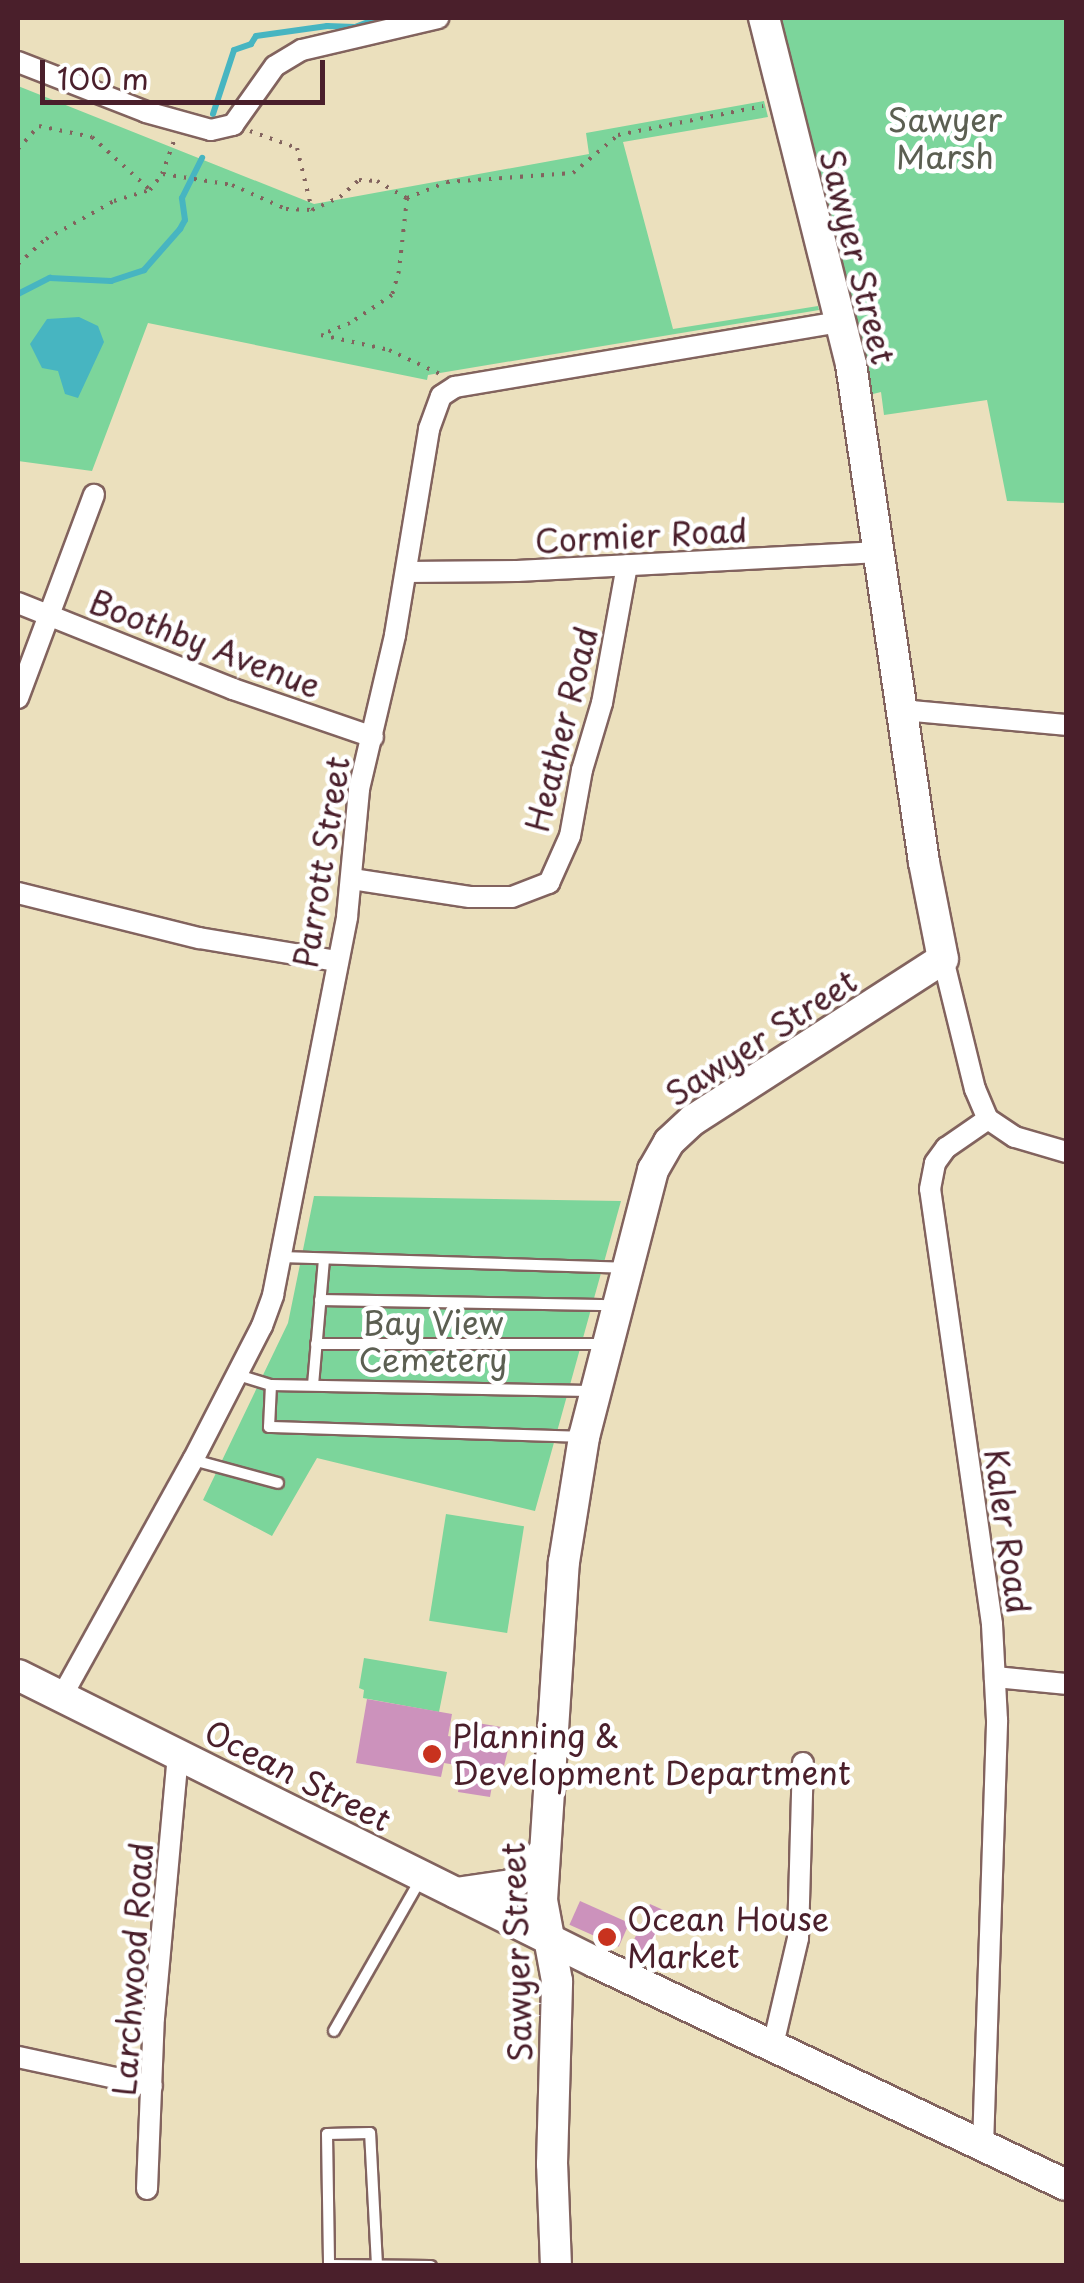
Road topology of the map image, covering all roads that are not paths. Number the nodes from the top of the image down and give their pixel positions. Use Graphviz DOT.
graph roads {
  1 [pos="438,18"];
  2 [pos="764,18"];
  3 [pos="18,62"];
  4 [pos="841,322"];
  5 [pos="94,495"];
  6 [pos="880,552"];
  7 [pos="627,565"];
  8 [pos="406,572"];
  9 [pos="18,603"];
  10 [pos="50,617"];
  11 [pos="18,698"];
  12 [pos="902,710"];
  13 [pos="1066,725"];
  14 [pos="373,736"];
  15 [pos="352,879"];
  16 [pos="18,893"];
  17 [pos="944,959"];
  18 [pos="337,962"];
  19 [pos="988,1119"];
  20 [pos="1066,1152"];
  21 [pos="280,1257"];
  22 [pos="324,1259"];
  23 [pos="626,1268"];
  24 [pos="320,1300"];
  25 [pos="618,1305"];
  26 [pos="316,1344"];
  27 [pos="608,1344"];
  28 [pos="237,1374"];
  29 [pos="270,1385"];
  30 [pos="313,1385"];
  31 [pos="595,1391"];
  32 [pos="584,1438"];
  33 [pos="193,1460"];
  34 [pos="278,1482"];
  35 [pos="18,1675"];
  36 [pos="995,1676"];
  37 [pos="1066,1684"];
  38 [pos="62,1696"];
  39 [pos="178,1753"];
  40 [pos="804,1764"];
  41 [pos="545,1850"];
  42 [pos="422,1876"];
  43 [pos="456,1893"];
  44 [pos="547,1936"];
  45 [pos="334,2031"];
  46 [pos="773,2045"];
  47 [pos="18,2057"];
  48 [pos="152,2086"];
  49 [pos="983,2146"];
  50 [pos="1066,2185"];
  51 [pos="148,2189"];
  52 [pos="377,2264"];
  53 [pos="329,2266"];
  54 [pos="431,2266"];
  55 [pos="556,2266"];
  1 -- 3 [label="street"];
  2 -- 4 [label="street, Sawyer Street"];
  4 -- 6 [label="street, Sawyer Street"];
  4 -- 8 [label="street, Parrott Street"];
  5 -- 10 [label="street"];
  6 -- 7 [label="street, Cormier Road"];
  6 -- 12 [label="street, Sawyer Street"];
  7 -- 8 [label="street, Cormier Road"];
  7 -- 15 [label="street, Heather Road"];
  8 -- 14 [label="street, Parrott Street"];
  9 -- 10 [label="street, Boothby Avenue"];
  10 -- 11 [label="street"];
  10 -- 14 [label="street, Boothby Avenue"];
  12 -- 13 [label="street"];
  12 -- 17 [label="street, Sawyer Street"];
  14 -- 15 [label="street, Parrott Street"];
  15 -- 18 [label="street, Parrott Street"];
  16 -- 18 [label="street"];
  17 -- 19 [label="street"];
  17 -- 23 [label="street, Sawyer Street"];
  18 -- 21 [label="street, Parrott Street"];
  19 -- 20 [label="street"];
  19 -- 36 [label="street, Kaler Road"];
  21 -- 22 [label="lane"];
  21 -- 28 [label="street, Parrott Street"];
  22 -- 23 [label="lane"];
  22 -- 24 [label="lane"];
  23 -- 25 [label="street, Sawyer Street"];
  24 -- 25 [label="lane"];
  24 -- 26 [label="lane"];
  25 -- 27 [label="street, Sawyer Street"];
  26 -- 27 [label="lane"];
  26 -- 30 [label="lane"];
  27 -- 31 [label="street, Sawyer Street"];
  28 -- 29 [label="lane"];
  28 -- 33 [label="street, Parrott Street"];
  29 -- 30 [label="lane"];
  29 -- 32 [label="lane"];
  30 -- 31 [label="lane"];
  31 -- 32 [label="street, Sawyer Street"];
  32 -- 41 [label="street, Sawyer Street"];
  33 -- 34 [label="lane"];
  33 -- 38 [label="street, Parrott Street"];
  35 -- 38 [label="street, Ocean Street"];
  36 -- 37 [label="street"];
  36 -- 49 [label="street, Kaler Road"];
  38 -- 39 [label="street, Ocean Street"];
  39 -- 42 [label="street, Ocean Street"];
  39 -- 48 [label="street, Larchwood Road"];
  40 -- 46 [label="street"];
  41 -- 43 [label="street"];
  41 -- 44 [label="street, Sawyer Street"];
  42 -- 43 [label="street, Ocean Street"];
  42 -- 45 [label="lane"];
  43 -- 44 [label="street, Ocean Street"];
  44 -- 46 [label="street, Ocean Street"];
  44 -- 55 [label="street, Sawyer Street"];
  46 -- 49 [label="street, Ocean Street"];
  47 -- 48 [label="street"];
  48 -- 51 [label="street, Larchwood Road"];
  49 -- 50 [label="street, Ocean Street"];
  52 -- 53 [label="lane"];
  52 -- 53 [label="lane"];
  52 -- 54 [label="lane"];
}
